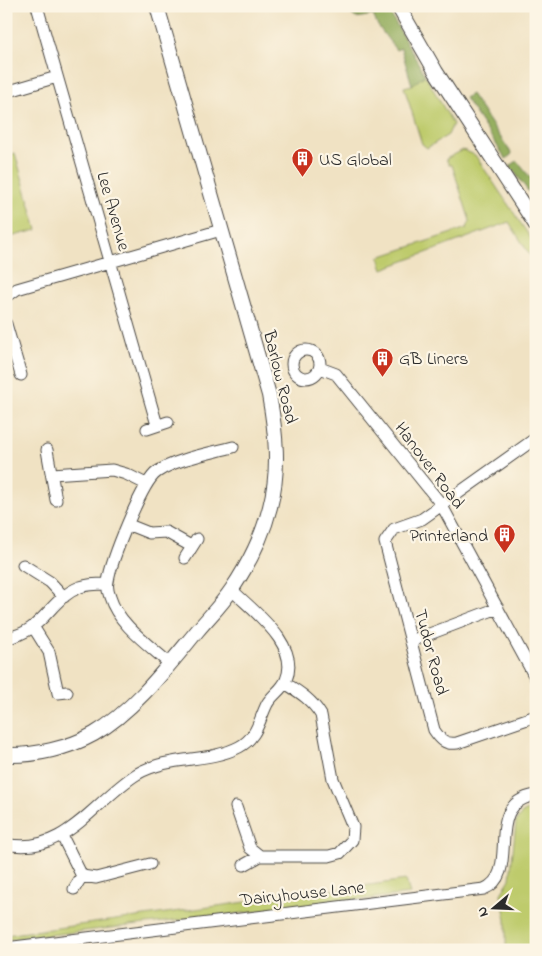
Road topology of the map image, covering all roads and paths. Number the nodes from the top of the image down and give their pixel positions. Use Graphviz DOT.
graph roads {
  1 [pos="37,6"];
  2 [pos="157,6"];
  3 [pos="398,6"];
  4 [pos="57,77"];
  5 [pos="6,92"];
  6 [pos="536,225"];
  7 [pos="221,230"];
  8 [pos="110,262"];
  9 [pos="6,297"];
  10 [pos="6,324"];
  11 [pos="320,368"];
  12 [pos="21,375"];
  13 [pos="158,425"];
  14 [pos="536,438"];
  15 [pos="233,447"];
  16 [pos="46,450"];
  17 [pos="52,474"];
  18 [pos="146,484"];
  19 [pos="56,500"];
  20 [pos="441,504"];
  21 [pos="129,525"];
  22 [pos="185,558"];
  23 [pos="23,565"];
  24 [pos="107,584"];
  25 [pos="232,590"];
  26 [pos="64,597"];
  27 [pos="498,608"];
  28 [pos="34,628"];
  29 [pos="6,638"];
  30 [pos="411,641"];
  31 [pos="170,664"];
  32 [pos="536,679"];
  33 [pos="285,683"];
  34 [pos="67,692"];
  35 [pos="536,716"];
  36 [pos="6,755"];
  37 [pos="536,795"];
  38 [pos="236,807"];
  39 [pos="62,836"];
  40 [pos="7,846"];
  41 [pos="260,856"];
  42 [pos="150,864"];
  43 [pos="244,865"];
  44 [pos="82,876"];
  45 [pos="74,889"];
  46 [pos="6,948"];
  1 -- 4 [label="street, Lee Avenue"];
  2 -- 7 [label="street, Barlow Road"];
  3 -- 6 [label="street"];
  4 -- 5 [label="street"];
  4 -- 8 [label="street, Lee Avenue"];
  7 -- 8 [label="street"];
  7 -- 25 [label="street, Barlow Road"];
  8 -- 9 [label="street"];
  8 -- 13 [label="street, Lee Avenue"];
  10 -- 12 [label="street"];
  11 -- 20 [label="street, Hanover Road"];
  14 -- 20 [label="street"];
  15 -- 18 [label="street"];
  16 -- 17 [label="street"];
  17 -- 18 [label="street"];
  17 -- 19 [label="street"];
  18 -- 21 [label="street"];
  20 -- 27 [label="street, Hanover Road"];
  20 -- 30 [label="street, Tudor Road"];
  21 -- 22 [label="street"];
  21 -- 24 [label="street"];
  23 -- 26 [label="street"];
  24 -- 26 [label="street"];
  24 -- 31 [label="street"];
  25 -- 31 [label="street, Barlow Road"];
  25 -- 33 [label="street"];
  26 -- 28 [label="street"];
  27 -- 30 [label="street"];
  27 -- 32 [label="street, Hanover Road"];
  28 -- 29 [label="street"];
  28 -- 34 [label="street"];
  30 -- 35 [label="street, Tudor Road"];
  31 -- 36 [label="street, Barlow Road"];
  33 -- 39 [label="street"];
  33 -- 41 [label="street"];
  37 -- 46 [label="street, Dairyhouse Lane"];
  38 -- 41 [label="street"];
  39 -- 40 [label="street"];
  39 -- 44 [label="street"];
  41 -- 43 [label="street"];
  42 -- 44 [label="street"];
  44 -- 45 [label="street"];
}
